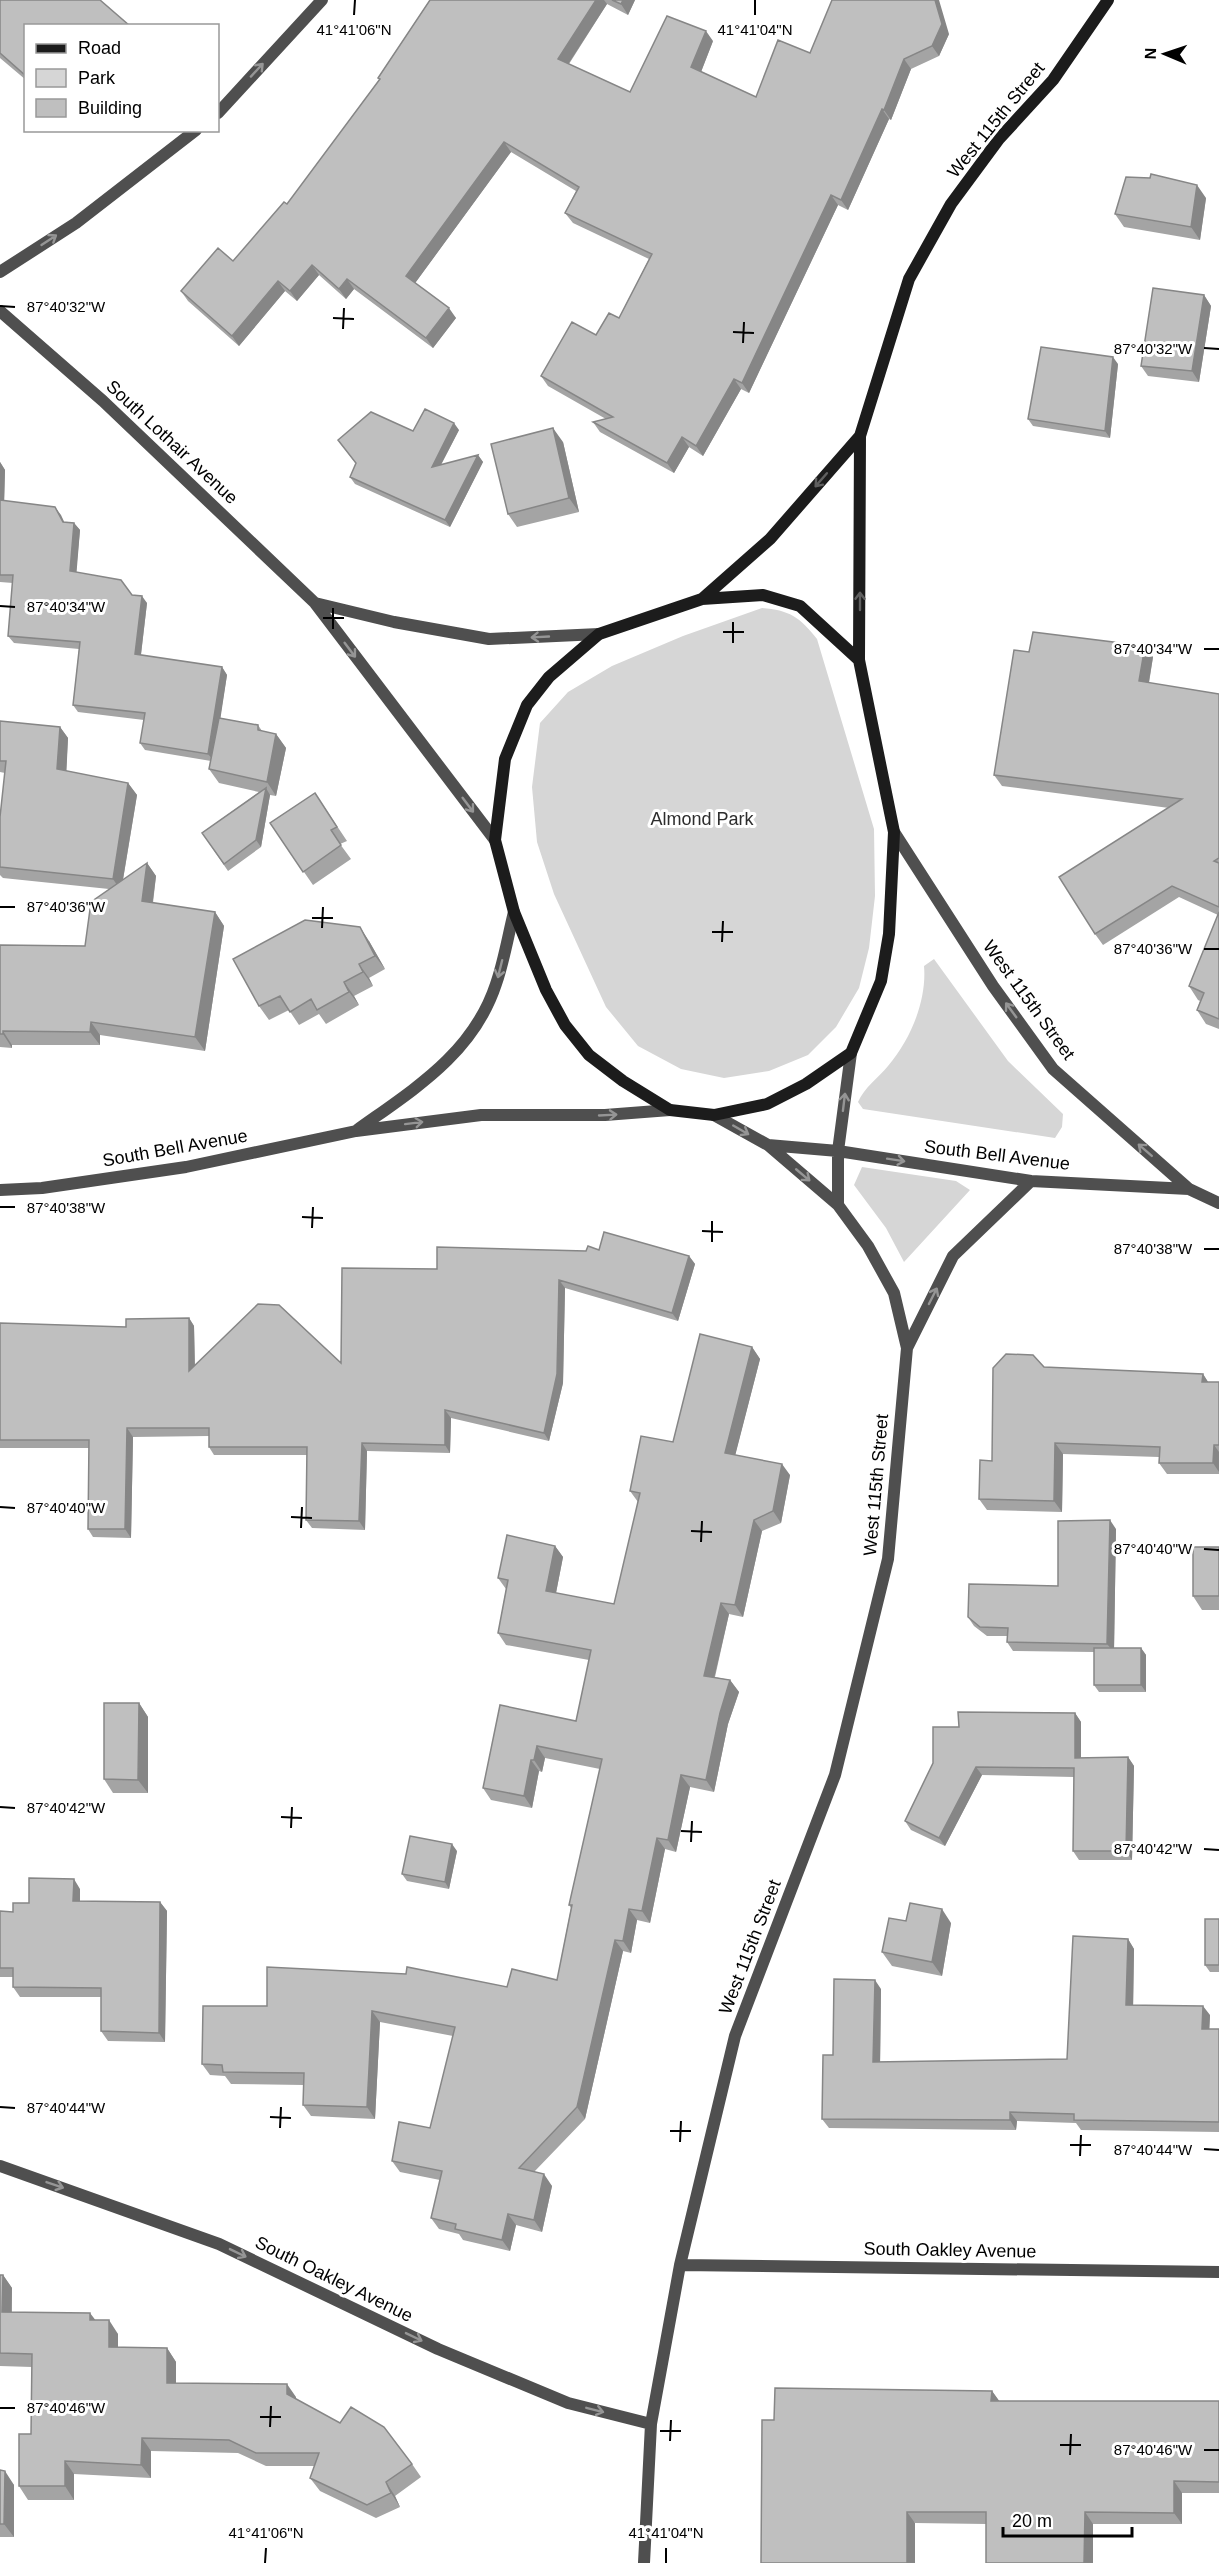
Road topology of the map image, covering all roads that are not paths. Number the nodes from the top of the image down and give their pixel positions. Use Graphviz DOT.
graph roads {
  1 [pos="322,0"];
  2 [pos="1108,0"];
  3 [pos="219,112"];
  4 [pos="193,132"];
  5 [pos="0,272"];
  6 [pos="0,311"];
  7 [pos="860,436"];
  8 [pos="702,598"];
  9 [pos="315,603"];
  10 [pos="598,634"];
  11 [pos="859,660"];
  12 [pos="894,832"];
  13 [pos="495,840"];
  14 [pos="514,912"];
  15 [pos="851,1053"];
  16 [pos="670,1110"];
  17 [pos="714,1115"];
  18 [pos="356,1131"];
  19 [pos="768,1145"];
  20 [pos="838,1151"];
  21 [pos="1031,1181"];
  22 [pos="1189,1189"];
  23 [pos="0,1190"];
  24 [pos="1219,1203"];
  25 [pos="838,1205"];
  26 [pos="907,1348"];
  27 [pos="0,2166"];
  28 [pos="680,2265"];
  29 [pos="1219,2272"];
  30 [pos="651,2424"];
  31 [pos="644,2563"];
  3 -- 1 [label="street, one-way"];
  2 -- 7 [label="street, West 115th Street"];
  5 -- 4 [label="street, one-way"];
  6 -- 9 [label="street, South Lothair Avenue"];
  7 -- 8 [label="street, West 115th Street, one-way"];
  11 -- 7 [label="street, West 115th Street, one-way"];
  8 -- 10 [label="street"];
  8 -- 11 [label="street"];
  10 -- 9 [label="street, one-way"];
  9 -- 13 [label="street, South Lothair Avenue, one-way"];
  10 -- 13 [label="street"];
  11 -- 12 [label="street, West 115th Street"];
  12 -- 15 [label="street, West 115th Street"];
  22 -- 12 [label="street, West 115th Street, one-way"];
  13 -- 14 [label="street"];
  14 -- 16 [label="street"];
  14 -- 18 [label="street, South Bell Avenue, one-way"];
  15 -- 17 [label="street"];
  20 -- 15 [label="street, one-way"];
  16 -- 17 [label="street"];
  18 -- 16 [label="street, South Bell Avenue, one-way"];
  17 -- 19 [label="street, South Bell Avenue, one-way"];
  18 -- 23 [label="street, South Bell Avenue"];
  19 -- 20 [label="street, South Bell Avenue"];
  19 -- 25 [label="street, South Bell Avenue, one-way"];
  20 -- 21 [label="street, South Bell Avenue, one-way"];
  20 -- 25 [label="street"];
  21 -- 22 [label="street, South Bell Avenue"];
  26 -- 21 [label="street, West 115th Street, one-way"];
  22 -- 24 [label="street, South Bell Avenue"];
  25 -- 26 [label="street, West 115th Street"];
  26 -- 28 [label="street, West 115th Street"];
  27 -- 30 [label="street, South Oakley Avenue, one-way"];
  28 -- 29 [label="street, South Oakley Avenue"];
  28 -- 30 [label="street, West 115th Street"];
  30 -- 31 [label="street, West 115th Street"];
}
